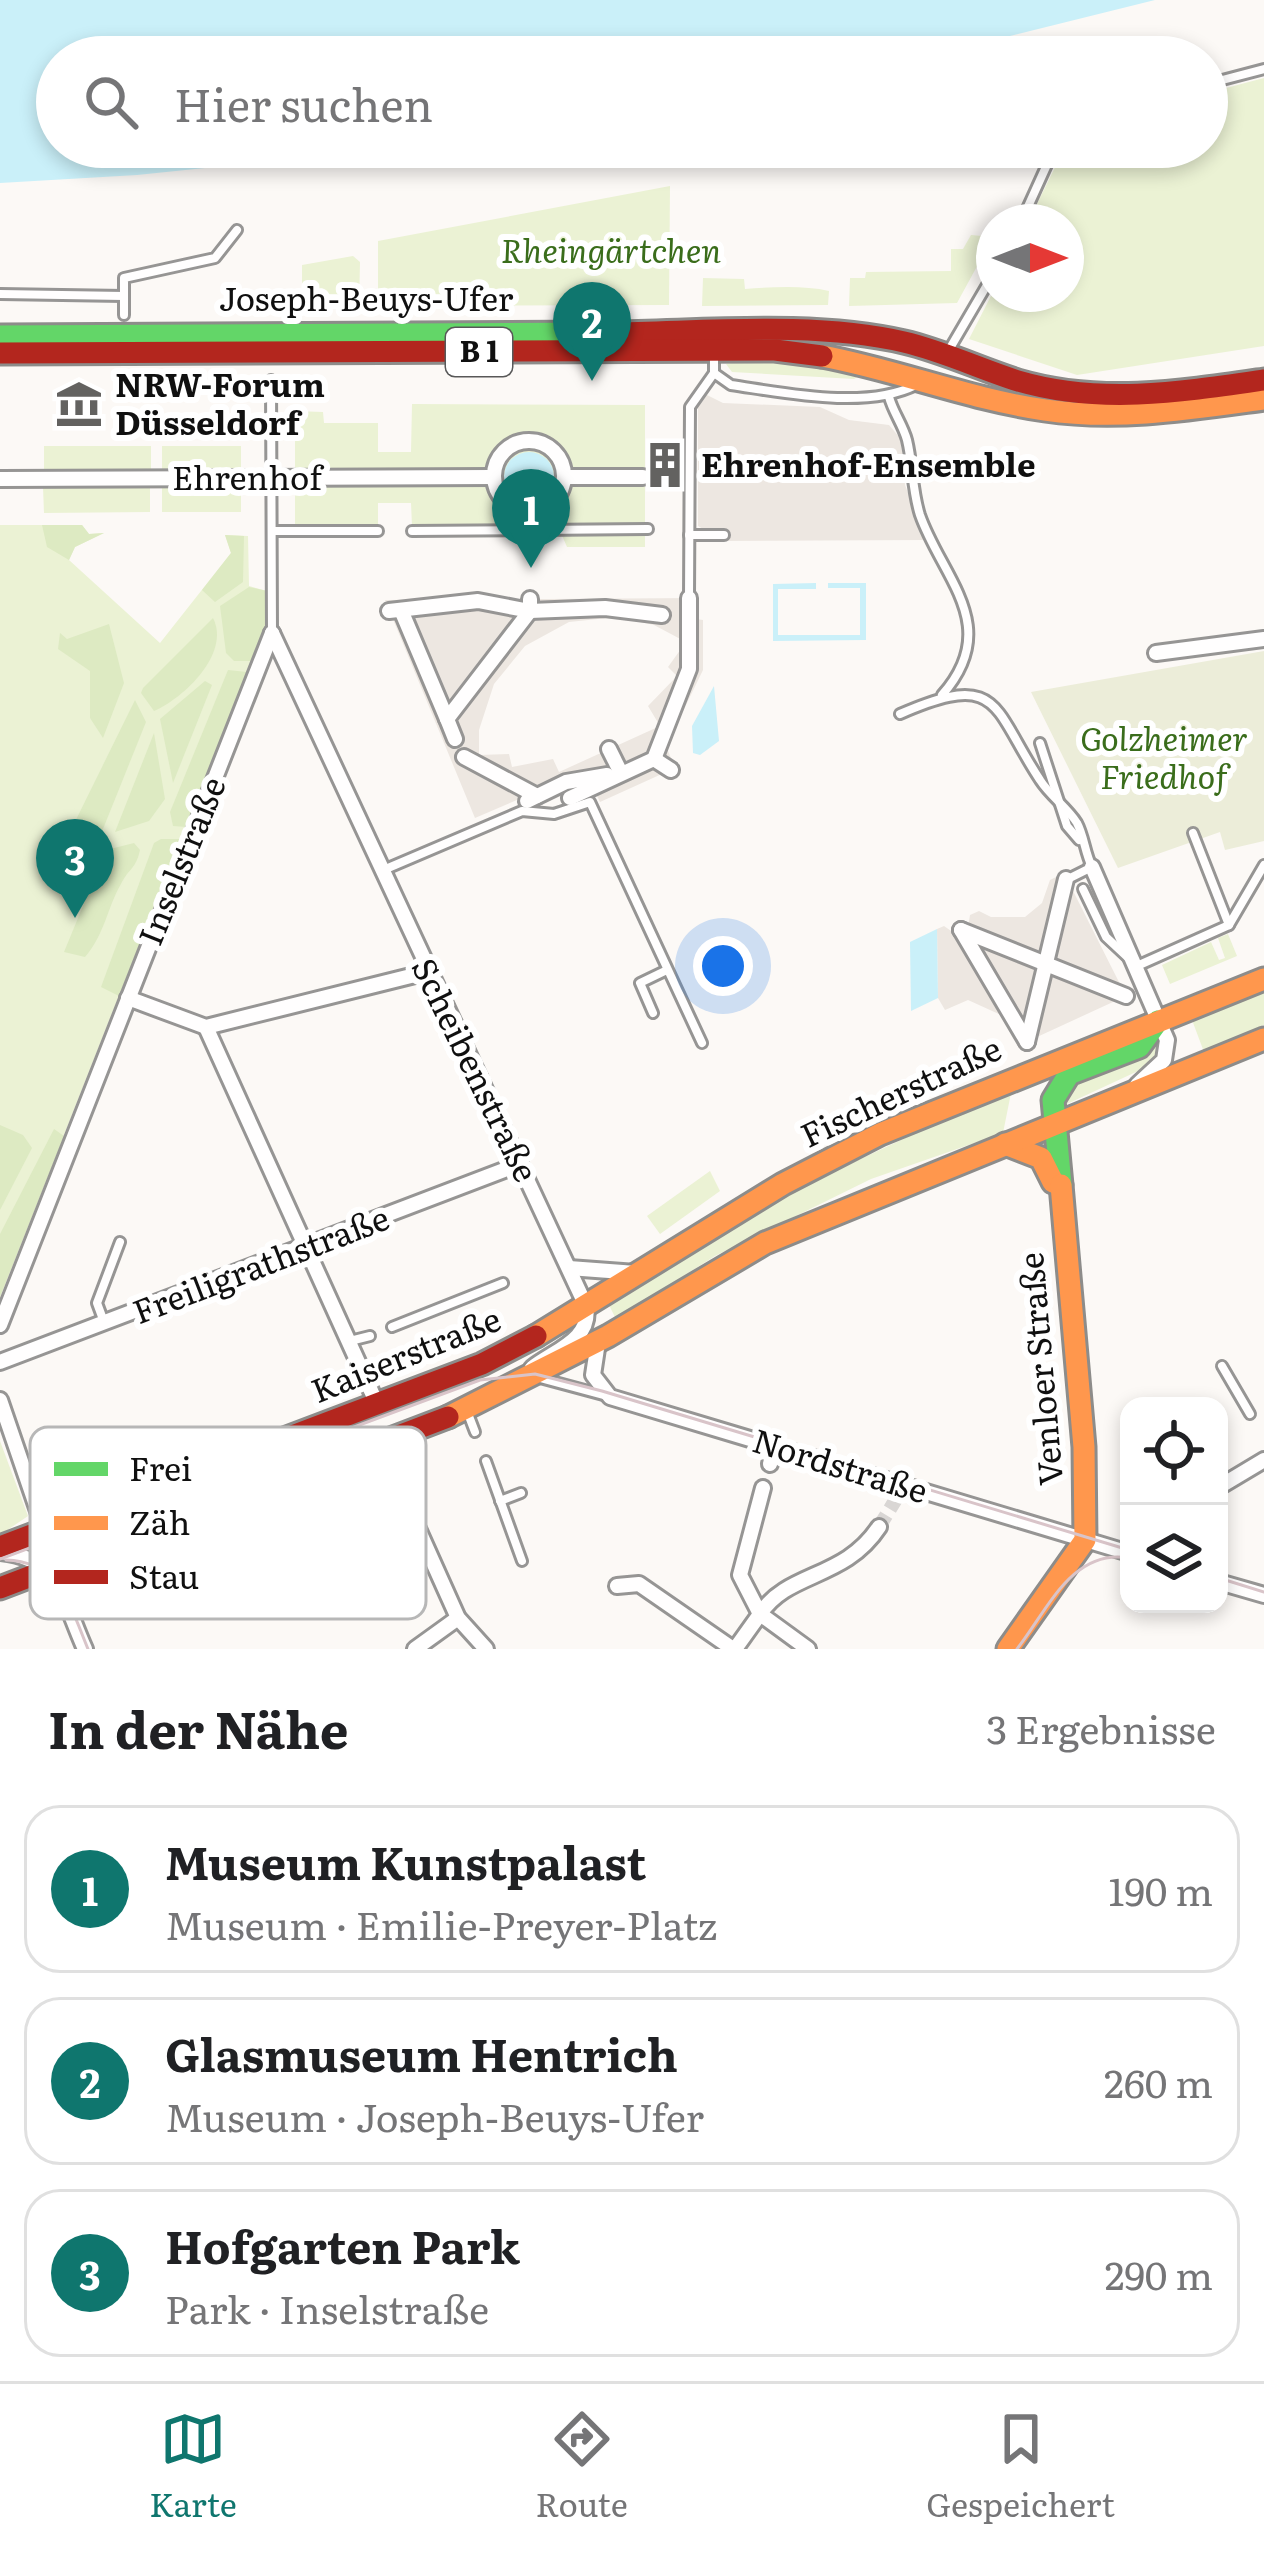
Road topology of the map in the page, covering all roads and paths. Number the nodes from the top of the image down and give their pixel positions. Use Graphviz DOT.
graph roads {
  1 [pos="1264,69"];
  2 [pos="1228,78"];
  3 [pos="1045,168"];
  4 [pos="1029,204"];
  5 [pos="237,230"];
  6 [pos="0,294"];
  7 [pos="124,296"];
  8 [pos="976,303"];
  9 [pos="124,315"];
  10 [pos="776,332"];
  11 [pos="3,341"];
  12 [pos="945,356"];
  13 [pos="714,362"];
  14 [pos="928,379"];
  15 [pos="271,380"];
  16 [pos="1264,380"];
  17 [pos="889,397"];
  18 [pos="1264,399"];
  19 [pos="530,421"];
  20 [pos="530,441"];
  21 [pos="493,477"];
  22 [pos="564,477"];
  23 [pos="643,477"];
  24 [pos="0,478"];
  25 [pos="272,478"];
  26 [pos="530,523"];
  27 [pos="648,529"];
  28 [pos="273,531"];
  29 [pos="378,531"];
  30 [pos="412,531"];
  31 [pos="686,531"];
  32 [pos="724,535"];
  33 [pos="530,605"];
  34 [pos="686,609"];
  35 [pos="662,615"];
  36 [pos="272,633"];
  37 [pos="1264,639"];
  38 [pos="1156,653"];
  39 [pos="942,695"];
  40 [pos="899,714"];
  41 [pos="447,719"];
  42 [pos="455,739"];
  43 [pos="1040,742"];
  44 [pos="609,749"];
  45 [pos="464,757"];
  46 [pos="654,759"];
  47 [pos="670,770"];
  48 [pos="621,773"];
  49 [pos="584,795"];
  50 [pos="1060,801"];
  51 [pos="528,803"];
  52 [pos="1192,833"];
  53 [pos="1264,865"];
  54 [pos="1092,867"];
  55 [pos="381,871"];
  56 [pos="1066,879"];
  57 [pos="1083,889"];
  58 [pos="1229,925"];
  59 [pos="1046,964"];
  60 [pos="1137,966"];
  61 [pos="668,970"];
  62 [pos="428,972"];
  63 [pos="1264,979"];
  64 [pos="1126,996"];
  65 [pos="128,998"];
  66 [pos="653,1013"];
  67 [pos="1160,1020"];
  68 [pos="206,1027"];
  69 [pos="1264,1040"];
  70 [pos="702,1043"];
  71 [pos="1125,1096"];
  72 [pos="1052,1124"];
  73 [pos="1006,1144"];
  74 [pos="520,1164"];
  75 [pos="1058,1193"];
  76 [pos="120,1242"];
  77 [pos="305,1250"];
  78 [pos="566,1261"];
  79 [pos="546,1264"];
  80 [pos="636,1273"];
  81 [pos="503,1283"];
  82 [pos="586,1306"];
  83 [pos="104,1324"];
  84 [pos="0,1325"];
  85 [pos="392,1327"];
  86 [pos="370,1336"];
  87 [pos="349,1342"];
  88 [pos="598,1342"];
  89 [pos="0,1362"];
  90 [pos="1222,1366"];
  91 [pos="518,1382"];
  92 [pos="610,1397"];
  93 [pos="0,1400"];
  94 [pos="377,1404"];
  95 [pos="1250,1414"];
  96 [pos="316,1427"];
  97 [pos="426,1432"];
  98 [pos="1264,1460"];
  99 [pos="485,1461"];
  100 [pos="1228,1482"];
  101 [pos="763,1487"];
  102 [pos="30,1489"];
  103 [pos="521,1492"];
  104 [pos="500,1501"];
  105 [pos="878,1527"];
  106 [pos="30,1536"];
  107 [pos="1084,1540"];
  108 [pos="426,1547"];
  109 [pos="0,1550"];
  110 [pos="1120,1550"];
  111 [pos="30,1557"];
  112 [pos="522,1561"];
  113 [pos="30,1576"];
  114 [pos="1228,1585"];
  115 [pos="617,1586"];
  116 [pos="0,1588"];
  117 [pos="1264,1595"];
  118 [pos="760,1614"];
  119 [pos="458,1618"];
  120 [pos="71,1619"];
  121 [pos="85,1649"];
  122 [pos="415,1649"];
  123 [pos="487,1649"];
  124 [pos="734,1649"];
  125 [pos="808,1649"];
  126 [pos="1008,1649"];
  1 -- 2 [label="lane"];
  3 -- 4 [label="lane"];
  5 -- 7 [label="lane"];
  6 -- 7 [label="lane"];
  7 -- 9 [label="lane"];
  8 -- 12 [label="lane"];
  10 -- 11 [label="main road, Joseph-Beuys-Ufer / B 1"];
  10 -- 12 [label="main road, Joseph-Beuys-Ufer / B 1"];
  10 -- 13 [label="lane"];
  11 -- 13 [label="main road, Joseph-Beuys-Ufer / B 1"];
  12 -- 14 [label="street"];
  12 -- 16 [label="main road, B 1"];
  13 -- 14 [label="main road, Joseph-Beuys-Ufer / B 1"];
  13 -- 17 [label="lane"];
  13 -- 31 [label="lane"];
  14 -- 17 [label="lane"];
  14 -- 18 [label="main road, B 1"];
  15 -- 25 [label="lane, Inselstraße"];
  17 -- 39 [label="lane"];
  19 -- 20 [label="street"];
  20 -- 21 [label="street"];
  20 -- 22 [label="street"];
  21 -- 25 [label="street, Ehrenhof"];
  21 -- 26 [label="street"];
  22 -- 23 [label="street"];
  22 -- 26 [label="street"];
  24 -- 25 [label="street, Ehrenhof"];
  25 -- 28 [label="lane, Inselstraße"];
  26 -- 27 [label="lane"];
  26 -- 30 [label="lane"];
  28 -- 29 [label="lane, Ehrenhof"];
  28 -- 36 [label="lane, Inselstraße"];
  31 -- 32 [label="lane"];
  31 -- 34 [label="lane"];
  33 -- 35 [label="street"];
  33 -- 41 [label="street"];
  33 -- 41 [label="street"];
  34 -- 46 [label="street"];
  36 -- 55 [label="street, Scheibenstraße"];
  36 -- 65 [label="street, Inselstraße"];
  37 -- 38 [label="street"];
  39 -- 40 [label="lane"];
  39 -- 50 [label="lane"];
  41 -- 42 [label="street"];
  43 -- 50 [label="lane"];
  44 -- 48 [label="street"];
  45 -- 51 [label="street"];
  46 -- 47 [label="street"];
  46 -- 48 [label="street"];
  48 -- 49 [label="street"];
  49 -- 51 [label="street"];
  49 -- 51 [label="lane"];
  49 -- 61 [label="lane"];
  50 -- 54 [label="lane"];
  51 -- 55 [label="lane"];
  52 -- 58 [label="lane"];
  53 -- 58 [label="lane"];
  54 -- 56 [label="lane"];
  54 -- 60 [label="street"];
  55 -- 62 [label="street, Scheibenstraße"];
  56 -- 59 [label="street"];
  57 -- 60 [label="lane"];
  58 -- 60 [label="lane"];
  59 -- 59 [label="street"];
  59 -- 64 [label="street"];
  60 -- 67 [label="street"];
  61 -- 66 [label="lane"];
  61 -- 70 [label="lane"];
  62 -- 68 [label="street"];
  62 -- 74 [label="street, Scheibenstraße"];
  63 -- 67 [label="main road, Fischerstraße"];
  65 -- 68 [label="street"];
  65 -- 84 [label="street, Inselstraße"];
  67 -- 71 [label="street"];
  67 -- 72 [label="main road, Venloer Straße"];
  67 -- 80 [label="main road, Fischerstraße"];
  68 -- 77 [label="street"];
  69 -- 71 [label="main road"];
  71 -- 72 [label="main road"];
  72 -- 73 [label="main road"];
  72 -- 75 [label="main road, Venloer Straße"];
  73 -- 75 [label="main road"];
  73 -- 88 [label="main road"];
  74 -- 77 [label="street, Freiligrathstraße"];
  74 -- 78 [label="street, Scheibenstraße"];
  75 -- 107 [label="main road, Venloer Straße"];
  76 -- 83 [label="lane"];
  77 -- 83 [label="street, Freiligrathstraße"];
  77 -- 87 [label="street"];
  78 -- 79 [label="lane"];
  78 -- 80 [label="street"];
  78 -- 82 [label="street, Scheibenstraße"];
  80 -- 82 [label="main road, Fischerstraße"];
  81 -- 85 [label="lane"];
  82 -- 91 [label="street, Kaiserstraße"];
  82 -- 94 [label="main road, Kaiserstraße"];
  83 -- 89 [label="street, Freiligrathstraße"];
  86 -- 87 [label="lane"];
  87 -- 94 [label="street"];
  88 -- 91 [label="main road, Kaiserstraße"];
  88 -- 92 [label="street"];
  90 -- 95 [label="lane"];
  91 -- 92 [label="lane"];
  91 -- 97 [label="main road, Kaiserstraße"];
  92 -- 107 [label="street, Nordstraße"];
  93 -- 102 [label="street"];
  94 -- 96 [label="main road, Kaiserstraße"];
  98 -- 100 [label="street"];
  99 -- 104 [label="lane"];
  101 -- 118 [label="street"];
  103 -- 104 [label="lane"];
  104 -- 112 [label="lane"];
  105 -- 118 [label="street"];
  106 -- 109 [label="main road, Kaiserstraße"];
  107 -- 110 [label="street, Nordstraße"];
  107 -- 126 [label="main road"];
  108 -- 119 [label="street"];
  109 -- 111 [label="street"];
  113 -- 116 [label="main road, Kaiserstraße"];
  114 -- 117 [label="street"];
  115 -- 124 [label="street"];
  118 -- 124 [label="street"];
  118 -- 125 [label="street"];
  119 -- 122 [label="street"];
  119 -- 123 [label="street"];
  120 -- 121 [label="street"];
}
